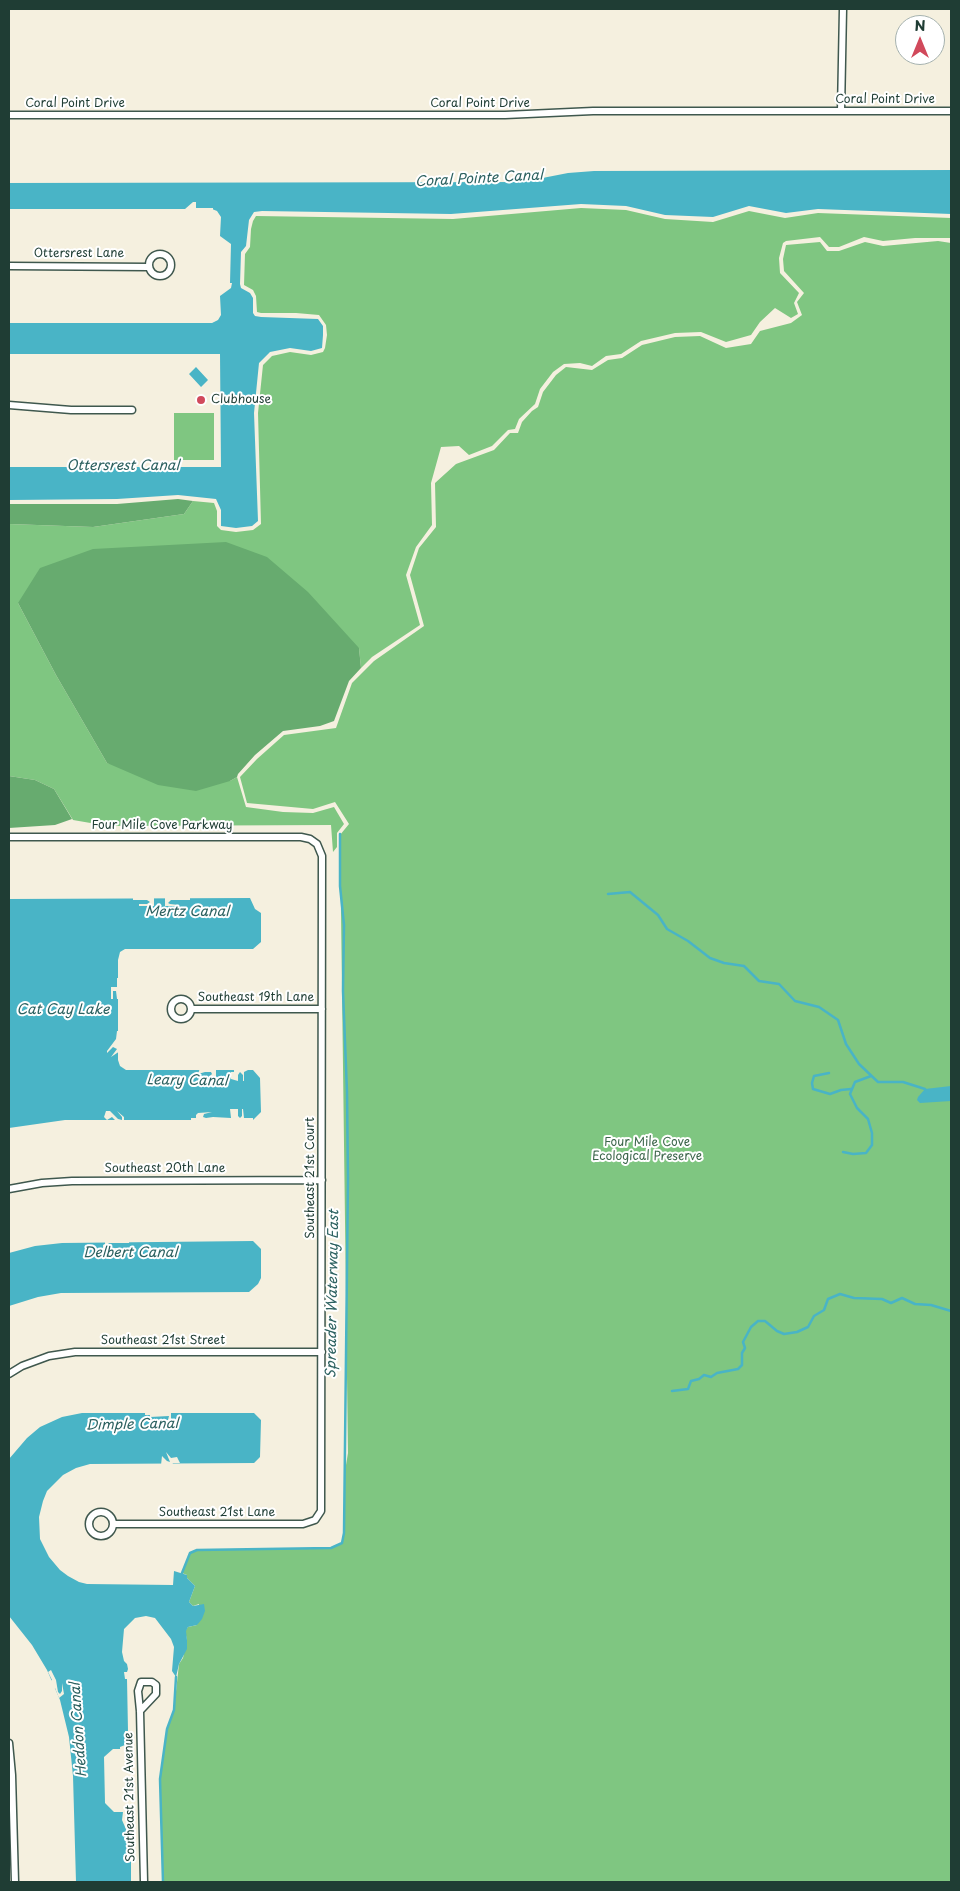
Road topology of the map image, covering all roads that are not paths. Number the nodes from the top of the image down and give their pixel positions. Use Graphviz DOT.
graph roads {
  1 [pos="843,9"];
  2 [pos="841,111"];
  3 [pos="951,111"];
  4 [pos="9,116"];
  5 [pos="9,266"];
  6 [pos="149,267"];
  7 [pos="9,405"];
  8 [pos="132,410"];
  9 [pos="9,838"];
  10 [pos="314,841"];
  11 [pos="191,1009"];
  12 [pos="322,1009"];
  13 [pos="322,1180"];
  14 [pos="9,1189"];
  15 [pos="322,1352"];
  16 [pos="9,1374"];
  17 [pos="319,1516"];
  18 [pos="114,1524"];
  19 [pos="140,1711"];
  20 [pos="9,1743"];
  21 [pos="15,1882"];
  22 [pos="144,1882"];
  1 -- 2 [label="street"];
  2 -- 3 [label="street, Coral Point Drive"];
  2 -- 4 [label="street, Coral Point Drive"];
  5 -- 6 [label="street, Ottersrest Lane"];
  7 -- 8 [label="street"];
  9 -- 10 [label="street, Four Mile Cove Parkway"];
  10 -- 12 [label="street, Southeast 21st Court"];
  11 -- 12 [label="street, Southeast 19th Lane"];
  12 -- 13 [label="street, Southeast 21st Court"];
  13 -- 14 [label="street, Southeast 20th Lane"];
  13 -- 15 [label="street, Southeast 21st Court"];
  15 -- 16 [label="street, Southeast 21st Street"];
  15 -- 17 [label="street, Southeast 21st Court"];
  17 -- 18 [label="street, Southeast 21st Lane"];
  19 -- 19 [label="street, Southeast 21st Avenue"];
  19 -- 22 [label="street, Southeast 21st Avenue"];
  20 -- 21 [label="street"];
}
